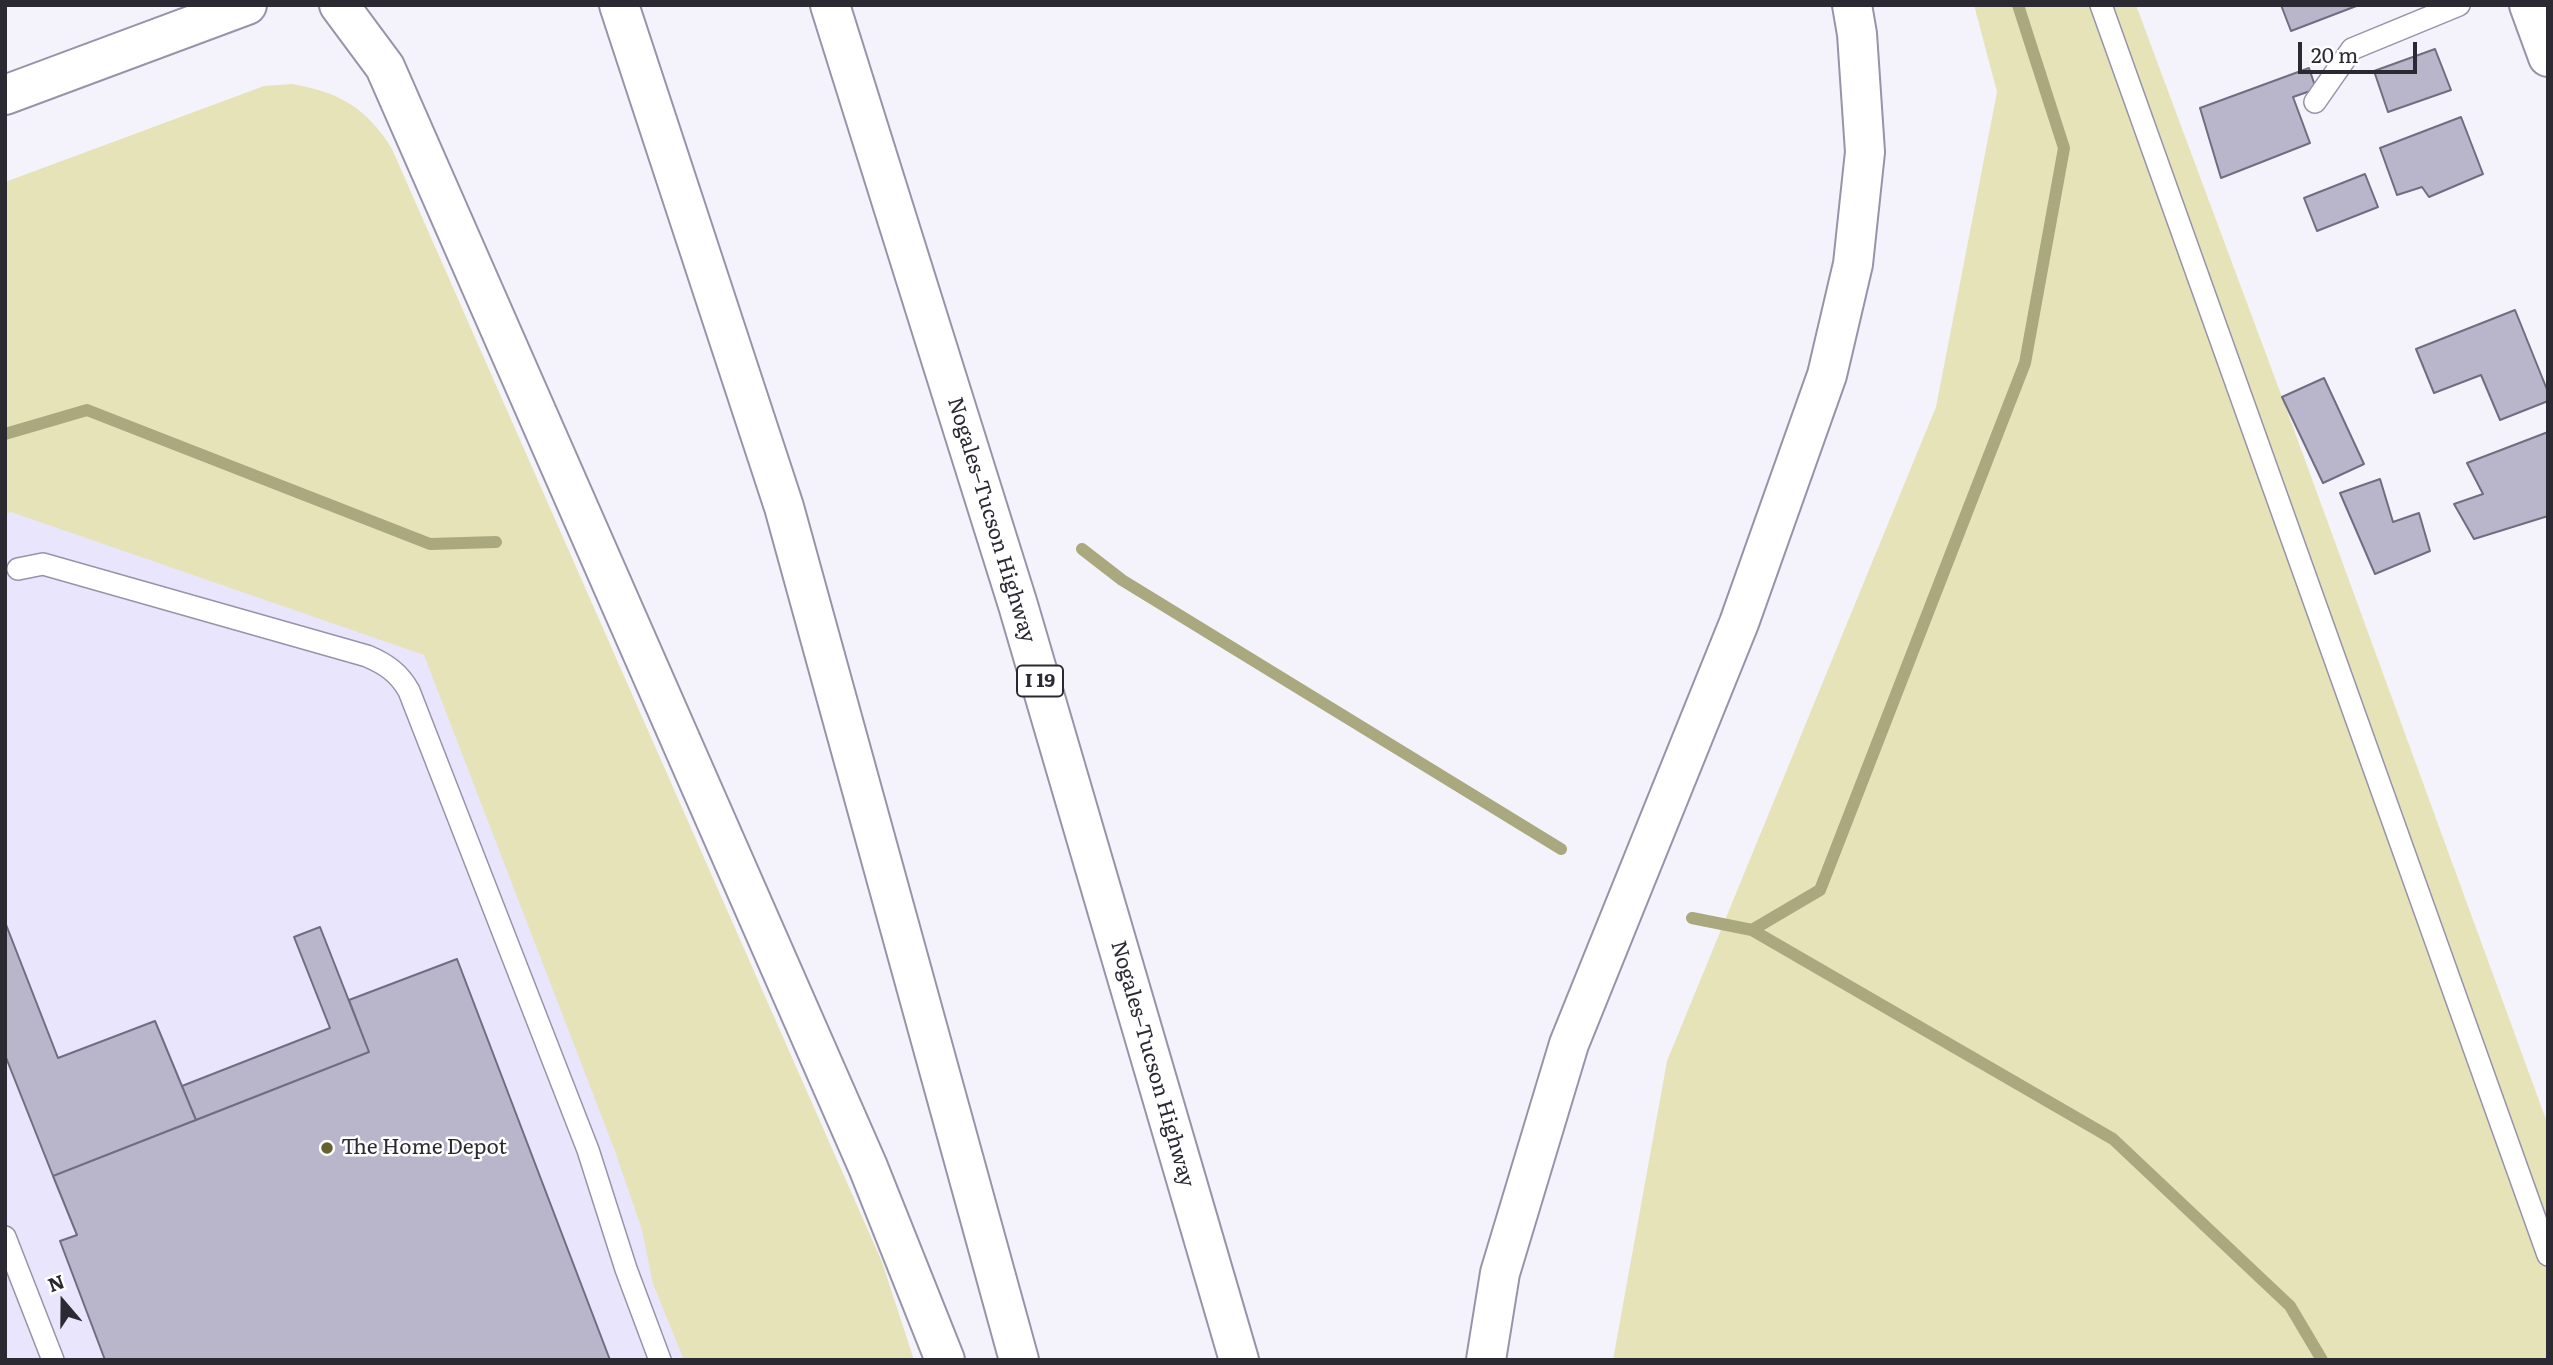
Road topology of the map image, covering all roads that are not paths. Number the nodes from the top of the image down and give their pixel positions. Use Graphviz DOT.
graph roads {
  1 [pos="247,5"];
  2 [pos="339,5"];
  3 [pos="619,5"];
  4 [pos="830,5"];
  5 [pos="1852,5"];
  6 [pos="2101,5"];
  7 [pos="2459,5"];
  8 [pos="2529,5"];
  9 [pos="2548,57"];
  10 [pos="5,95"];
  11 [pos="2315,102"];
  12 [pos="18,569"];
  13 [pos="5,1237"];
  14 [pos="2548,1255"];
  15 [pos="53,1360"];
  16 [pos="660,1360"];
  17 [pos="945,1360"];
  18 [pos="1019,1360"];
  19 [pos="1239,1360"];
  20 [pos="1486,1360"];
  1 -- 10 [label="main road"];
  2 -- 17 [label="main road"];
  3 -- 18 [label="main road"];
  4 -- 19 [label="main road, Nogales–Tucson Highway / I 19"];
  5 -- 20 [label="main road"];
  6 -- 14 [label="lane"];
  7 -- 11 [label="lane"];
  8 -- 9 [label="main road"];
  12 -- 16 [label="lane"];
  13 -- 15 [label="lane"];
}
